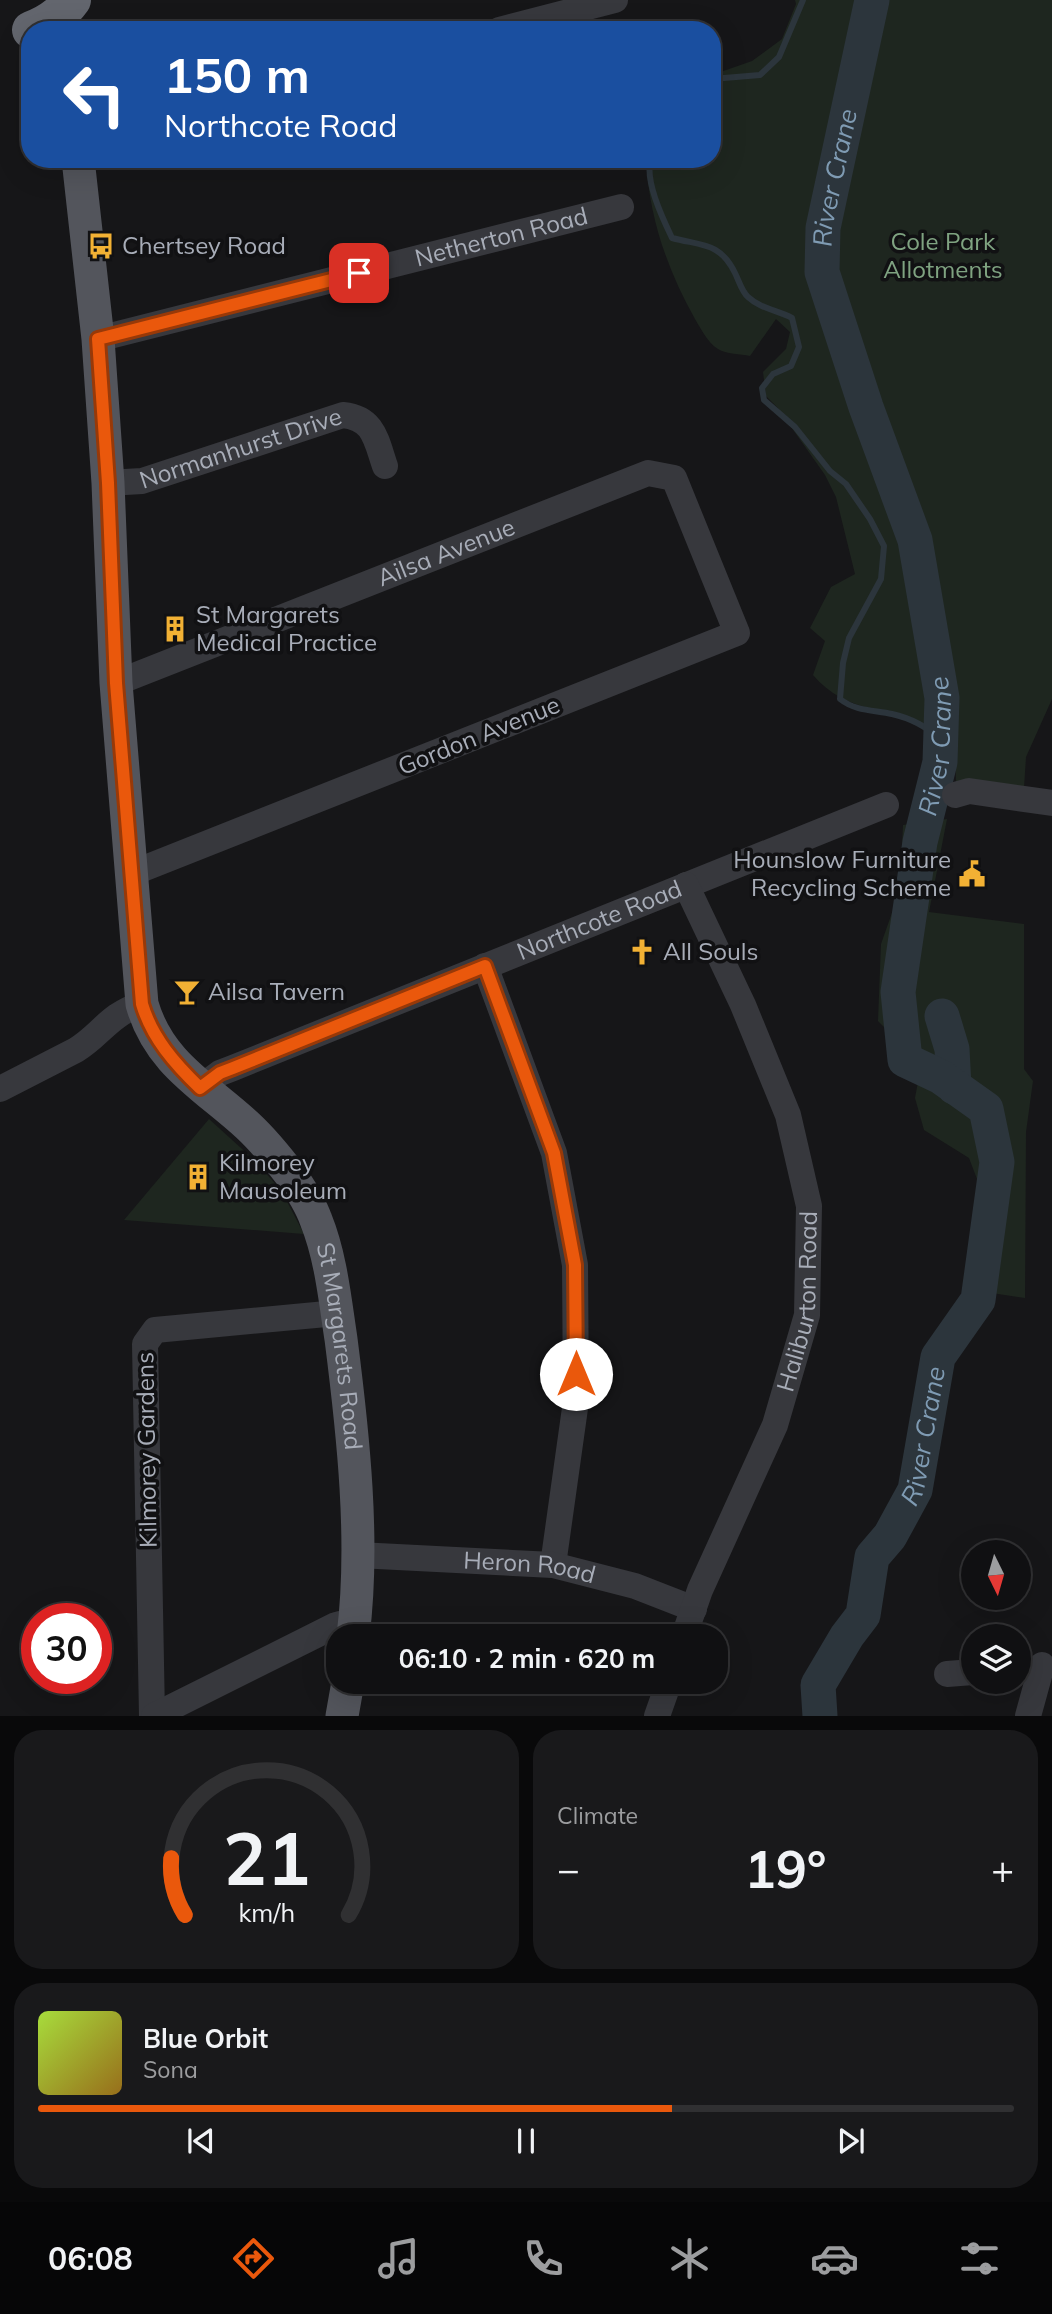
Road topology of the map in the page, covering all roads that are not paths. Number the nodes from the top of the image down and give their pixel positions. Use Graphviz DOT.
graph roads {
  1 [pos="615,0"];
  2 [pos="72,10"];
  3 [pos="49,21"];
  4 [pos="534,21"];
  5 [pos="79,168"];
  6 [pos="621,207"];
  7 [pos="98,339"];
  8 [pos="385,466"];
  9 [pos="108,483"];
  10 [pos="701,542"];
  11 [pos="116,683"];
  12 [pos="956,795"];
  13 [pos="1052,803"];
  14 [pos="886,805"];
  15 [pos="130,874"];
  16 [pos="686,885"];
  17 [pos="485,966"];
  18 [pos="142,1004"];
  19 [pos="200,1088"];
  20 [pos="0,1089"];
  21 [pos="337,1313"];
  22 [pos="358,1555"];
  23 [pos="553,1565"];
  24 [pos="694,1609"];
  25 [pos="354,1624"];
  26 [pos="688,1624"];
  27 [pos="326,1630"];
  28 [pos="1037,1665"];
  29 [pos="346,1694"];
  30 [pos="664,1694"];
  31 [pos="153,1716"];
  32 [pos="342,1716"];
  33 [pos="657,1716"];
  34 [pos="1028,1716"];
  1 -- 4 [label="street"];
  2 -- 3 [label="highway"];
  5 -- 7 [label="main road, St Margarets Road"];
  6 -- 7 [label="street, Netherton Road"];
  7 -- 9 [label="main road, St Margarets Road"];
  8 -- 9 [label="street, Normanhurst Drive"];
  9 -- 11 [label="main road, St Margarets Road"];
  10 -- 11 [label="street, Ailsa Avenue"];
  10 -- 15 [label="street, Gordon Avenue"];
  11 -- 15 [label="main road, St Margarets Road"];
  12 -- 13 [label="street"];
  14 -- 16 [label="street, Northcote Road"];
  15 -- 18 [label="main road, St Margarets Road"];
  16 -- 17 [label="street, Northcote Road"];
  16 -- 24 [label="street, Haliburton Road"];
  17 -- 19 [label="street, Northcote Road"];
  17 -- 23 [label="street"];
  18 -- 19 [label="main road, St Margarets Road"];
  18 -- 20 [label="street"];
  19 -- 21 [label="main road, St Margarets Road"];
  21 -- 22 [label="main road, St Margarets Road"];
  21 -- 31 [label="street, Kilmorey Gardens"];
  22 -- 23 [label="street, Heron Road"];
  22 -- 25 [label="main road, St Margarets Road"];
  23 -- 24 [label="street, Heron Road"];
  24 -- 26 [label="street, Haliburton Road"];
  27 -- 31 [label="street"];
  28 -- 34 [label="street"];
  29 -- 32 [label="main road"];
  30 -- 33 [label="street"];
}
